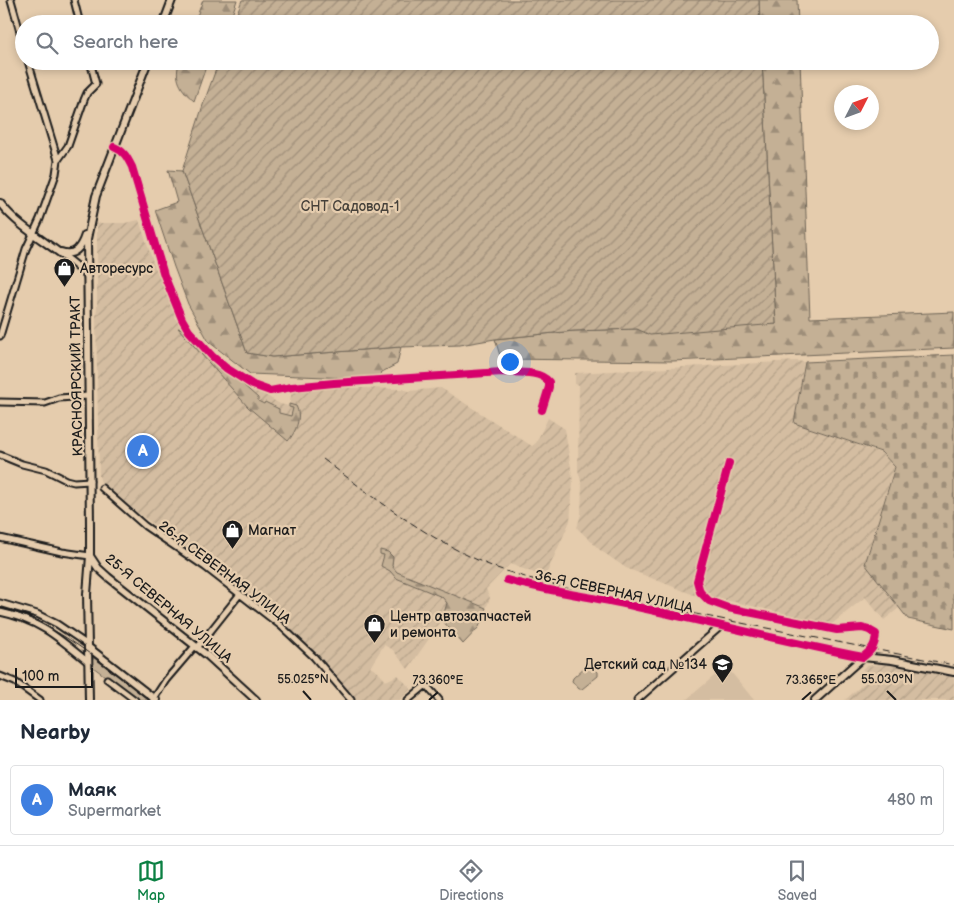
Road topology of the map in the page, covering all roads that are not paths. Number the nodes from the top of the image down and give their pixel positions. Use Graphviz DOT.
graph roads {
  1 [pos="11,0"];
  2 [pos="74,0"];
  3 [pos="172,0"];
  4 [pos="15,15"];
  5 [pos="78,15"];
  6 [pos="166,15"];
  7 [pos="31,70"];
  8 [pos="92,70"];
  9 [pos="144,70"];
  10 [pos="114,147"];
  11 [pos="58,160"];
  12 [pos="0,203"];
  13 [pos="88,227"];
  14 [pos="33,234"];
  15 [pos="57,251"];
  16 [pos="86,275"];
  17 [pos="0,336"];
  18 [pos="88,396"];
  19 [pos="0,402"];
  20 [pos="542,410"];
  21 [pos="0,455"];
  22 [pos="729,463"];
  23 [pos="90,481"];
  24 [pos="102,488"];
  25 [pos="0,538"];
  26 [pos="90,556"];
  27 [pos="507,580"];
  28 [pos="240,594"];
  29 [pos="0,603"];
  30 [pos="0,612"];
  31 [pos="720,627"];
  32 [pos="88,646"];
  33 [pos="196,647"];
  34 [pos="863,657"];
  35 [pos="88,662"];
  36 [pos="954,672"];
  37 [pos="0,676"];
  38 [pos="107,679"];
  39 [pos="819,699"];
  40 [pos="40,700"];
  41 [pos="89,700"];
  42 [pos="134,700"];
  43 [pos="155,700"];
  44 [pos="256,700"];
  45 [pos="351,700"];
  46 [pos="408,700"];
  47 [pos="439,700"];
  48 [pos="636,700"];
  1 -- 4 [label="street"];
  2 -- 5 [label="street"];
  3 -- 6 [label="main road"];
  7 -- 11 [label="street"];
  8 -- 11 [label="street"];
  9 -- 10 [label="main road, КРАСНОЯРСКИЙ ТРАКТ"];
  10 -- 13 [label="main road, КРАСНОЯРСКИЙ ТРАКТ"];
  10 -- 20 [label="street"];
  11 -- 14 [label="street"];
  12 -- 14 [label="main road"];
  13 -- 15 [label="main road"];
  13 -- 16 [label="main road, КРАСНОЯРСКИЙ ТРАКТ"];
  14 -- 15 [label="main road"];
  14 -- 17 [label="street"];
  15 -- 16 [label="main road"];
  16 -- 18 [label="main road, КРАСНОЯРСКИЙ ТРАКТ"];
  18 -- 19 [label="street"];
  18 -- 23 [label="main road, КРАСНОЯРСКИЙ ТРАКТ"];
  21 -- 23 [label="street"];
  22 -- 34 [label="street"];
  23 -- 26 [label="main road, КРАСНОЯРСКИЙ ТРАКТ"];
  24 -- 28 [label="street, 26-Я СЕВЕРНАЯ УЛИЦА"];
  25 -- 26 [label="street, 25-Я СЕВЕРНАЯ УЛИЦА"];
  26 -- 32 [label="main road, КРАСНОЯРСКИЙ ТРАКТ"];
  26 -- 33 [label="main road, 25-Я СЕВЕРНАЯ УЛИЦА"];
  27 -- 31 [label="street, 36-Я СЕВЕРНАЯ УЛИЦА"];
  28 -- 33 [label="street"];
  28 -- 45 [label="street, 26-Я СЕВЕРНАЯ УЛИЦА"];
  29 -- 32 [label="street"];
  30 -- 35 [label="street"];
  31 -- 34 [label="street, 36-Я СЕВЕРНАЯ УЛИЦА"];
  31 -- 48 [label="street"];
  32 -- 35 [label="main road, КРАСНОЯРСКИЙ ТРАКТ"];
  32 -- 43 [label="main road"];
  33 -- 43 [label="street"];
  33 -- 44 [label="main road, 25-Я СЕВЕРНАЯ УЛИЦА"];
  34 -- 36 [label="main road, 36-Я СЕВЕРНАЯ УЛИЦА"];
  34 -- 39 [label="main road"];
  35 -- 41 [label="main road, КРАСНОЯРСКИЙ ТРАКТ"];
  37 -- 40 [label="street"];
  38 -- 42 [label="street"];
  46 -- 47 [label="street"];
}
